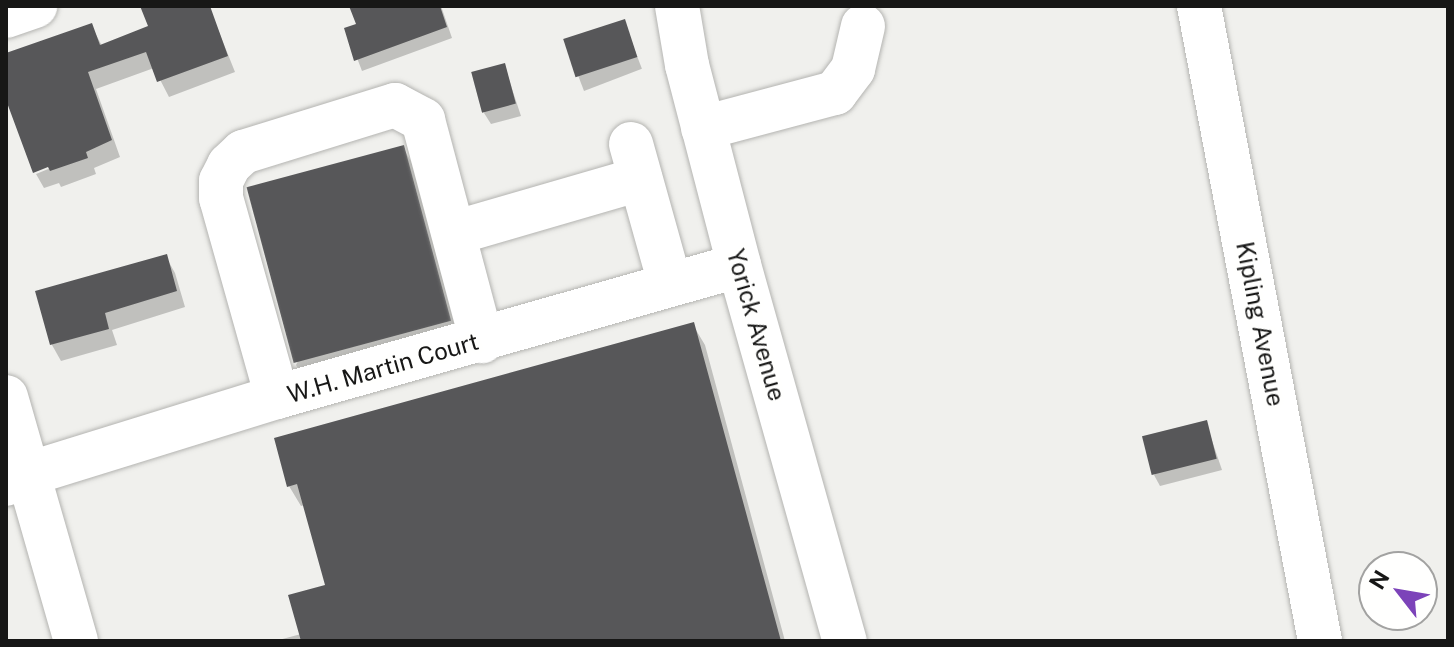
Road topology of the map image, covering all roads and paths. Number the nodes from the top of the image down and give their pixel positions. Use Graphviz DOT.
graph roads {
  1 [pos="35,6"];
  2 [pos="677,6"];
  3 [pos="1199,6"];
  4 [pos="6,16"];
  5 [pos="863,26"];
  6 [pos="703,128"];
  7 [pos="454,233"];
  8 [pos="739,265"];
  9 [pos="670,284"];
  10 [pos="482,341"];
  11 [pos="6,397"];
  12 [pos="277,397"];
  13 [pos="17,479"];
  14 [pos="76,641"];
  15 [pos="845,641"];
  16 [pos="1320,641"];
  1 -- 4 [label="street"];
  2 -- 6 [label="street, Yorick Avenue"];
  3 -- 16 [label="street, Kipling Avenue"];
  5 -- 6 [label="street"];
  6 -- 8 [label="street, Yorick Avenue"];
  7 -- 9 [label="street"];
  7 -- 10 [label="street"];
  7 -- 12 [label="street"];
  8 -- 9 [label="street, W.H. Martin Court"];
  8 -- 15 [label="street, Yorick Avenue"];
  9 -- 10 [label="street, W.H. Martin Court"];
  10 -- 12 [label="street, W.H. Martin Court"];
  11 -- 13 [label="street"];
  12 -- 13 [label="street, W.H. Martin Court"];
  13 -- 14 [label="street"];
}
